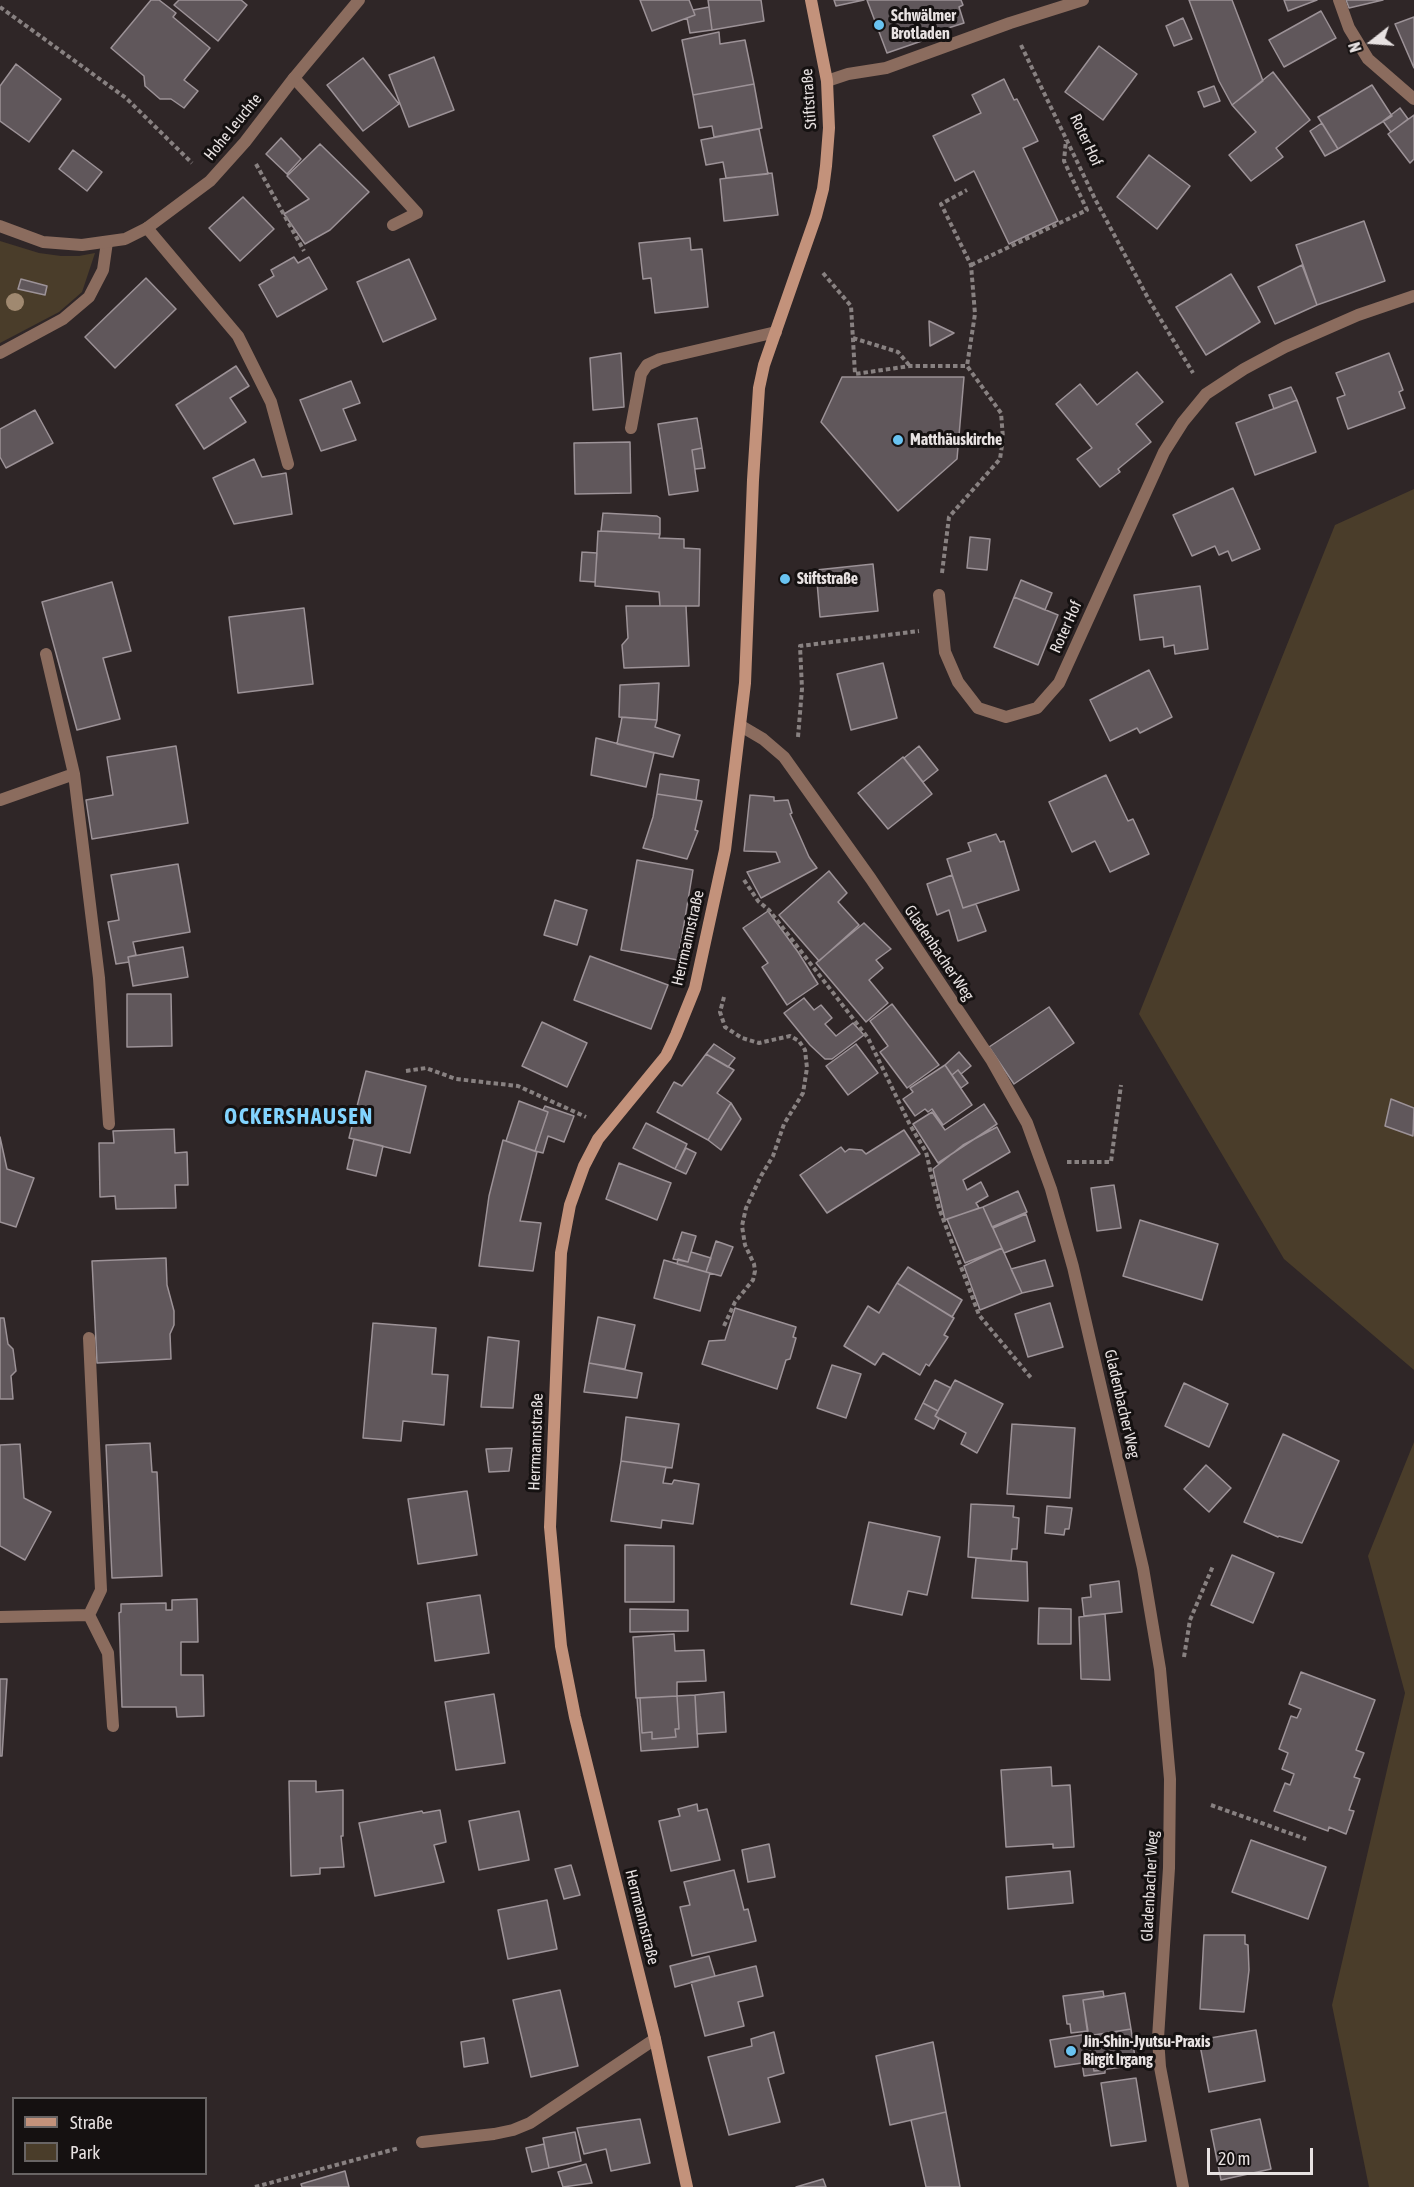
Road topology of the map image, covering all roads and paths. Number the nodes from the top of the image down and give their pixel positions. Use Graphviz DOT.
graph roads {
  1 [pos="358,0"];
  2 [pos="811,0"];
  3 [pos="1083,0"];
  4 [pos="1339,0"];
  5 [pos="0,7"];
  6 [pos="1010,23"];
  7 [pos="294,78"];
  8 [pos="827,81"];
  9 [pos="1414,99"];
  10 [pos="1067,137"];
  11 [pos="210,182"];
  12 [pos="268,189"];
  13 [pos="967,190"];
  14 [pos="393,225"];
  15 [pos="0,226"];
  16 [pos="147,228"];
  17 [pos="107,242"];
  18 [pos="304,252"];
  19 [pos="971,265"];
  20 [pos="820,270"];
  21 [pos="1414,296"];
  22 [pos="776,332"];
  23 [pos="853,338"];
  24 [pos="0,353"];
  25 [pos="910,366"];
  26 [pos="967,366"];
  27 [pos="1206,394"];
  28 [pos="631,428"];
  29 [pos="288,464"];
  30 [pos="945,558"];
  31 [pos="939,595"];
  32 [pos="942,628"];
  33 [pos="46,654"];
  34 [pos="741,726"];
  35 [pos="784,757"];
  36 [pos="74,774"];
  37 [pos="0,800"];
  38 [pos="724,850"];
  39 [pos="724,998"];
  40 [pos="406,1071"];
  41 [pos="1121,1085"];
  42 [pos="562,1106"];
  43 [pos="109,1125"];
  44 [pos="1049,1182"];
  45 [pos="724,1326"];
  46 [pos="89,1338"];
  47 [pos="1032,1379"];
  48 [pos="1213,1566"];
  49 [pos="89,1615"];
  50 [pos="0,1617"];
  51 [pos="1183,1664"];
  52 [pos="112,1726"];
  53 [pos="1211,1805"];
  54 [pos="1306,1839"];
  55 [pos="655,2039"];
  56 [pos="422,2142"];
  57 [pos="255,2187"];
  58 [pos="687,2187"];
  59 [pos="1184,2187"];
  1 -- 7 [label="street, Hohe Leuchte"];
  2 -- 8 [label="street, Stiftstraße"];
  3 -- 6 [label="street"];
  4 -- 9 [label="street"];
  5 -- 11 [label="path"];
  6 -- 8 [label="street"];
  6 -- 10 [label="path, Roter Hof"];
  7 -- 11 [label="street, Hohe Leuchte"];
  7 -- 14 [label="street"];
  8 -- 22 [label="street, Stiftstraße"];
  10 -- 19 [label="path"];
  10 -- 27 [label="path, Roter Hof"];
  11 -- 16 [label="street, Hohe Leuchte"];
  12 -- 18 [label="path"];
  13 -- 19 [label="path"];
  15 -- 17 [label="street, Hohe Leuchte"];
  16 -- 17 [label="street, Hohe Leuchte"];
  16 -- 29 [label="street"];
  17 -- 24 [label="street"];
  19 -- 26 [label="path"];
  20 -- 23 [label="path"];
  21 -- 27 [label="street, Roter Hof"];
  22 -- 28 [label="street"];
  22 -- 34 [label="street, Stiftstraße"];
  23 -- 25 [label="path"];
  23 -- 25 [label="path"];
  25 -- 26 [label="path"];
  26 -- 30 [label="path"];
  27 -- 32 [label="street, Roter Hof"];
  31 -- 32 [label="street, Roter Hof"];
  32 -- 35 [label="path"];
  33 -- 36 [label="street"];
  34 -- 35 [label="street, Gladenbacher Weg"];
  34 -- 38 [label="street, Herrmannstraße"];
  35 -- 44 [label="street, Gladenbacher Weg"];
  36 -- 37 [label="street"];
  36 -- 43 [label="street"];
  38 -- 47 [label="path"];
  38 -- 55 [label="street, Herrmannstraße"];
  39 -- 45 [label="path"];
  40 -- 42 [label="path"];
  41 -- 44 [label="path"];
  44 -- 59 [label="street, Gladenbacher Weg"];
  46 -- 49 [label="street"];
  48 -- 51 [label="path"];
  49 -- 50 [label="street"];
  49 -- 52 [label="street"];
  53 -- 54 [label="path"];
  55 -- 56 [label="street"];
  55 -- 58 [label="street, Herrmannstraße"];
  56 -- 57 [label="path"];
}
